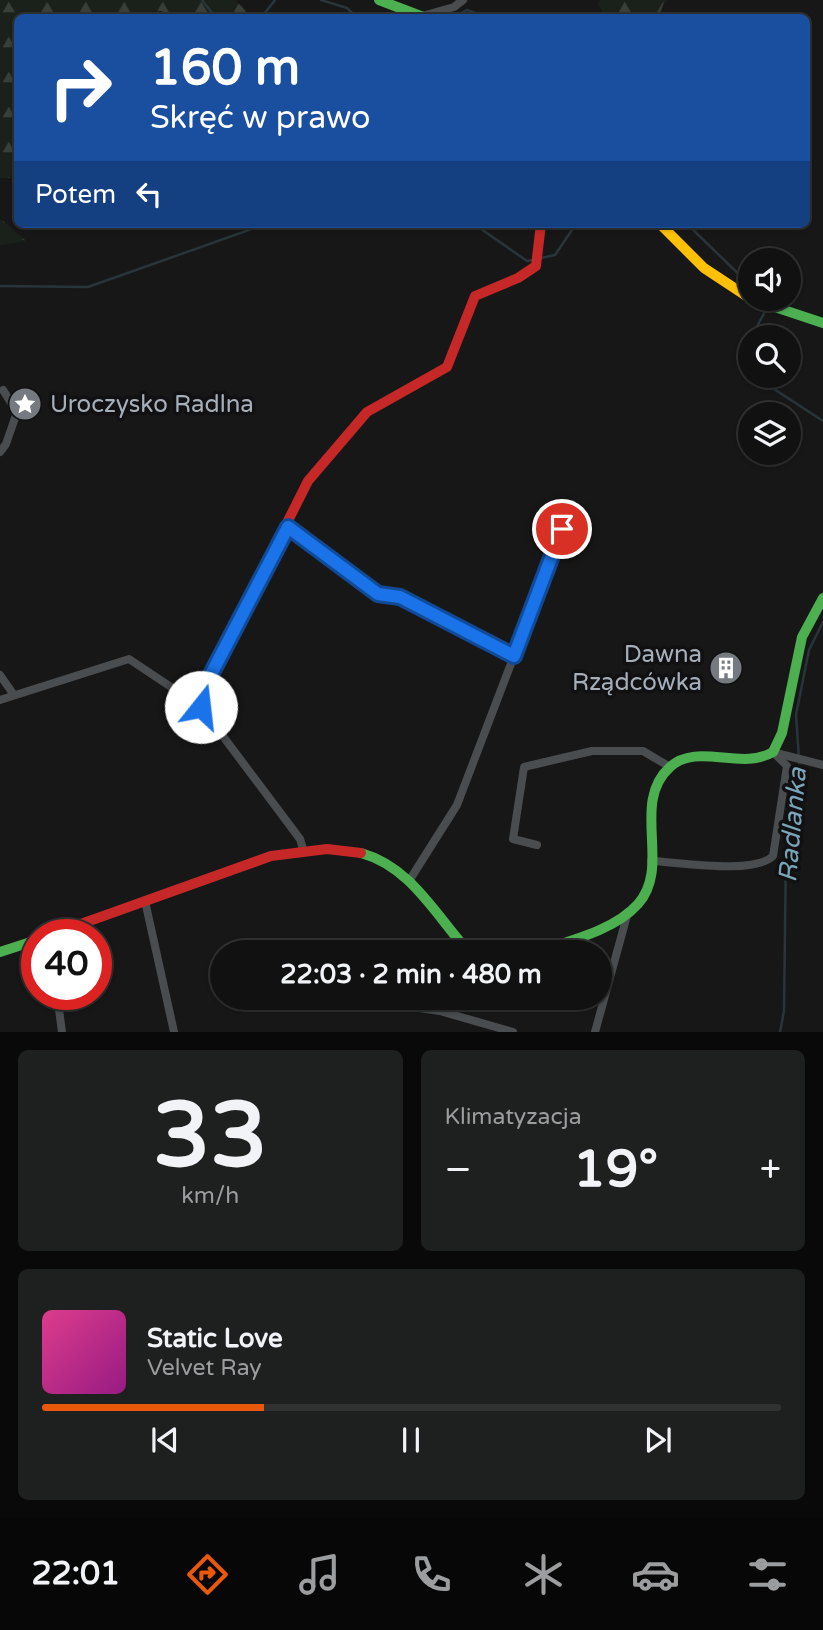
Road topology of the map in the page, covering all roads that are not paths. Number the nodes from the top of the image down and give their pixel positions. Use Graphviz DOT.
graph roads {
  1 [pos="379,0"];
  2 [pos="463,0"];
  3 [pos="416,14"];
  4 [pos="433,14"];
  5 [pos="541,228"];
  6 [pos="664,228"];
  7 [pos="738,290"];
  8 [pos="782,311"];
  9 [pos="823,323"];
  10 [pos="4,390"];
  11 [pos="0,452"];
  12 [pos="572,504"];
  13 [pos="288,527"];
  14 [pos="823,598"];
  15 [pos="514,656"];
  16 [pos="0,675"];
  17 [pos="14,695"];
  18 [pos="1,700"];
  19 [pos="201,707"];
  20 [pos="773,752"];
  21 [pos="823,765"];
  22 [pos="670,767"];
  23 [pos="537,845"];
  24 [pos="303,849"];
  25 [pos="651,861"];
  26 [pos="409,881"];
  27 [pos="145,901"];
  28 [pos="628,912"];
  29 [pos="95,919"];
  30 [pos="459,940"];
  31 [pos="567,940"];
  32 [pos="21,945"];
  33 [pos="0,952"];
  34 [pos="59,1010"];
  35 [pos="433,1010"];
  36 [pos="62,1031"];
  37 [pos="174,1031"];
  38 [pos="513,1031"];
  39 [pos="595,1031"];
  1 -- 3 [label="street"];
  2 -- 4 [label="street"];
  5 -- 13 [label="street"];
  6 -- 7 [label="street"];
  8 -- 9 [label="street"];
  10 -- 11 [label="street"];
  12 -- 15 [label="street"];
  13 -- 15 [label="street"];
  13 -- 19 [label="street"];
  14 -- 20 [label="street"];
  15 -- 26 [label="street"];
  16 -- 17 [label="street"];
  17 -- 18 [label="street"];
  17 -- 19 [label="street"];
  19 -- 24 [label="street"];
  20 -- 21 [label="street"];
  20 -- 22 [label="street"];
  20 -- 25 [label="street"];
  22 -- 23 [label="street"];
  22 -- 25 [label="street"];
  24 -- 26 [label="street"];
  24 -- 27 [label="street"];
  25 -- 28 [label="street"];
  26 -- 30 [label="street"];
  27 -- 29 [label="street"];
  27 -- 37 [label="street"];
  28 -- 31 [label="street"];
  28 -- 39 [label="street"];
  32 -- 33 [label="street"];
  34 -- 36 [label="street"];
  35 -- 38 [label="street"];
}
